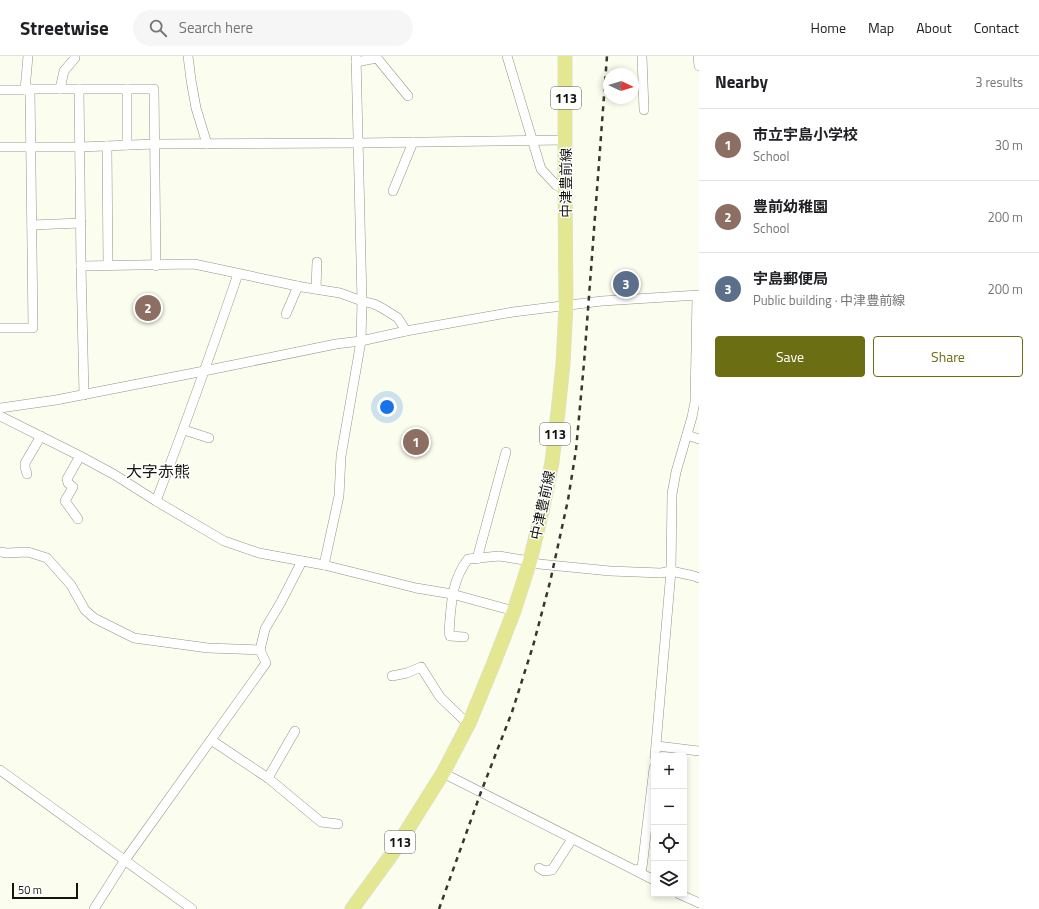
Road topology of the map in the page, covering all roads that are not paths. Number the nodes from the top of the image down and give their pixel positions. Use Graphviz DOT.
graph roads {
  1 [pos="28,56"];
  2 [pos="75,56"];
  3 [pos="188,56"];
  4 [pos="507,56"];
  5 [pos="565,56"];
  6 [pos="642,56"];
  7 [pos="698,56"];
  8 [pos="356,59"];
  9 [pos="699,66"];
  10 [pos="28,89"];
  11 [pos="60,89"];
  12 [pos="127,89"];
  13 [pos="0,90"];
  14 [pos="79,90"];
  15 [pos="408,96"];
  16 [pos="644,110"];
  17 [pos="566,140"];
  18 [pos="532,141"];
  19 [pos="412,142"];
  20 [pos="358,143"];
  21 [pos="155,144"];
  22 [pos="207,144"];
  23 [pos="128,145"];
  24 [pos="107,146"];
  25 [pos="0,147"];
  26 [pos="31,147"];
  27 [pos="80,147"];
  28 [pos="565,190"];
  29 [pos="393,191"];
  30 [pos="81,223"];
  31 [pos="32,225"];
  32 [pos="317,262"];
  33 [pos="81,266"];
  34 [pos="108,266"];
  35 [pos="156,266"];
  36 [pos="238,274"];
  37 [pos="298,286"];
  38 [pos="316,289"];
  39 [pos="698,296"];
  40 [pos="362,301"];
  41 [pos="566,305"];
  42 [pos="286,314"];
  43 [pos="0,328"];
  44 [pos="406,331"];
  45 [pos="361,341"];
  46 [pos="204,371"];
  47 [pos="84,395"];
  48 [pos="0,408"];
  49 [pos="0,416"];
  50 [pos="184,430"];
  51 [pos="687,435"];
  52 [pos="41,436"];
  53 [pos="209,438"];
  54 [pos="699,439"];
  55 [pos="506,452"];
  56 [pos="80,456"];
  57 [pos="27,474"];
  58 [pos="156,501"];
  59 [pos="78,519"];
  60 [pos="0,552"];
  61 [pos="476,559"];
  62 [pos="530,560"];
  63 [pos="302,561"];
  64 [pos="324,565"];
  65 [pos="671,571"];
  66 [pos="699,578"];
  67 [pos="452,594"];
  68 [pos="514,611"];
  69 [pos="464,638"];
  70 [pos="260,650"];
  71 [pos="392,676"];
  72 [pos="468,724"];
  73 [pos="296,731"];
  74 [pos="210,740"];
  75 [pos="657,746"];
  76 [pos="699,751"];
  77 [pos="656,753"];
  78 [pos="0,770"];
  79 [pos="443,773"];
  80 [pos="268,778"];
  81 [pos="651,789"];
  82 [pos="338,824"];
  83 [pos="572,839"];
  84 [pos="125,860"];
  85 [pos="539,868"];
  86 [pos="635,870"];
  87 [pos="651,878"];
  88 [pos="685,897"];
  89 [pos="699,904"];
  90 [pos="94,909"];
  91 [pos="192,909"];
  92 [pos="352,909"];
  1 -- 10 [label="street"];
  2 -- 11 [label="street"];
  3 -- 22 [label="street"];
  4 -- 18 [label="street"];
  5 -- 17 [label="main road, 中津豊前線 / 113"];
  6 -- 16 [label="street"];
  7 -- 9 [label="street"];
  8 -- 15 [label="street"];
  8 -- 20 [label="street"];
  10 -- 11 [label="street"];
  10 -- 13 [label="street"];
  10 -- 26 [label="street"];
  11 -- 14 [label="street"];
  12 -- 14 [label="street"];
  12 -- 21 [label="street"];
  12 -- 23 [label="street"];
  14 -- 27 [label="street"];
  17 -- 18 [label="street"];
  17 -- 28 [label="main road, 中津豊前線 / 113"];
  18 -- 19 [label="street"];
  18 -- 28 [label="street"];
  19 -- 20 [label="street"];
  19 -- 29 [label="street"];
  20 -- 22 [label="street"];
  20 -- 40 [label="street"];
  21 -- 22 [label="street"];
  21 -- 23 [label="street"];
  21 -- 35 [label="street"];
  23 -- 24 [label="street"];
  24 -- 27 [label="street"];
  24 -- 34 [label="street"];
  25 -- 26 [label="street"];
  26 -- 27 [label="street"];
  26 -- 31 [label="street"];
  27 -- 30 [label="street"];
  28 -- 41 [label="main road, 中津豊前線 / 113"];
  30 -- 31 [label="street"];
  30 -- 33 [label="street"];
  31 -- 43 [label="street"];
  32 -- 38 [label="street"];
  33 -- 34 [label="street"];
  33 -- 47 [label="street"];
  34 -- 35 [label="street"];
  35 -- 36 [label="street"];
  36 -- 37 [label="street"];
  36 -- 46 [label="street"];
  37 -- 38 [label="street"];
  37 -- 42 [label="street"];
  38 -- 40 [label="street"];
  39 -- 41 [label="street"];
  39 -- 51 [label="street"];
  40 -- 44 [label="street"];
  40 -- 45 [label="street"];
  41 -- 44 [label="street"];
  41 -- 62 [label="main road, 中津豊前線 / 113"];
  44 -- 45 [label="street"];
  45 -- 46 [label="street"];
  45 -- 64 [label="street"];
  46 -- 47 [label="street"];
  46 -- 50 [label="street"];
  47 -- 48 [label="street"];
  49 -- 52 [label="street"];
  50 -- 53 [label="street"];
  50 -- 58 [label="street"];
  51 -- 54 [label="street"];
  51 -- 65 [label="street"];
  52 -- 56 [label="street"];
  52 -- 57 [label="street"];
  55 -- 61 [label="street"];
  56 -- 58 [label="street"];
  56 -- 59 [label="street"];
  58 -- 63 [label="street"];
  60 -- 70 [label="street"];
  61 -- 62 [label="street"];
  61 -- 67 [label="street"];
  62 -- 65 [label="street"];
  62 -- 68 [label="main road, 中津豊前線 / 113"];
  63 -- 64 [label="street"];
  63 -- 70 [label="street"];
  64 -- 67 [label="street"];
  65 -- 66 [label="street"];
  65 -- 75 [label="street"];
  67 -- 68 [label="street"];
  67 -- 69 [label="street"];
  68 -- 72 [label="main road, 中津豊前線 / 113"];
  70 -- 74 [label="street"];
  71 -- 72 [label="street"];
  72 -- 79 [label="main road, 中津豊前線 / 113"];
  73 -- 80 [label="street"];
  74 -- 80 [label="street"];
  74 -- 84 [label="street"];
  75 -- 76 [label="street"];
  75 -- 77 [label="street"];
  78 -- 84 [label="street"];
  79 -- 83 [label="street"];
  79 -- 92 [label="main road, 中津豊前線 / 113"];
  80 -- 82 [label="street"];
  81 -- 86 [label="street"];
  83 -- 85 [label="street"];
  83 -- 86 [label="street"];
  84 -- 90 [label="street"];
  84 -- 91 [label="street"];
  86 -- 87 [label="street"];
  88 -- 89 [label="street"];
}
